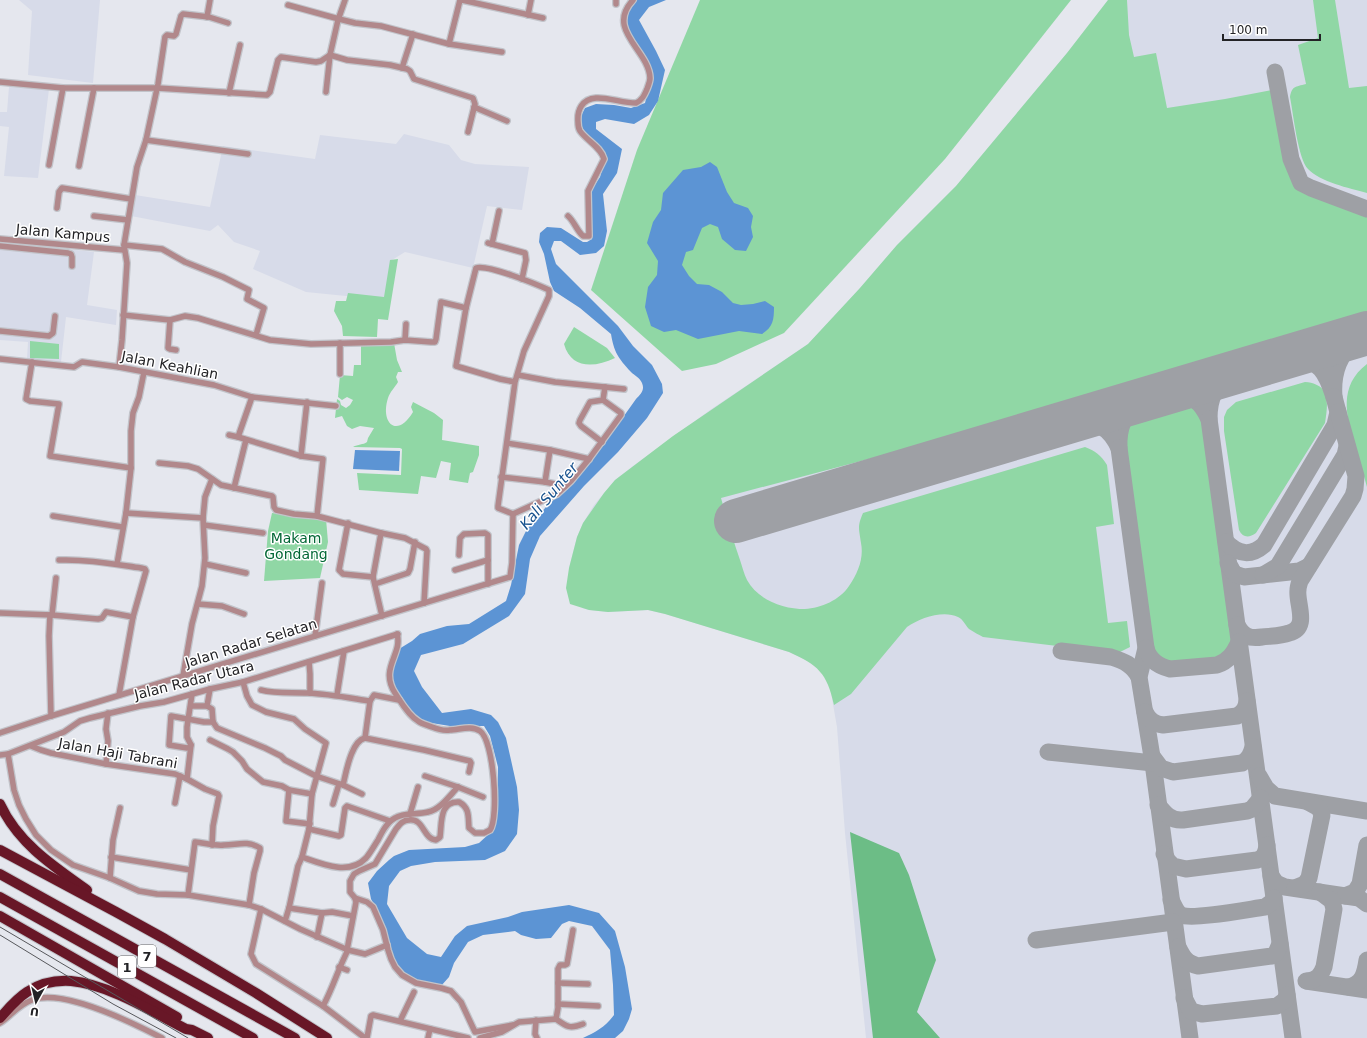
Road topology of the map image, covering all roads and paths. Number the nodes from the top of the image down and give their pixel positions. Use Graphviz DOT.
graph roads {
  1 [pos="210,0"];
  2 [pos="345,0"];
  3 [pos="461,0"];
  4 [pos="531,0"];
  5 [pos="633,0"];
  6 [pos="288,5"];
  7 [pos="528,15"];
  8 [pos="207,17"];
  9 [pos="543,18"];
  10 [pos="339,19"];
  11 [pos="228,23"];
  12 [pos="413,34"];
  13 [pos="449,44"];
  14 [pos="240,45"];
  15 [pos="502,52"];
  16 [pos="330,55"];
  17 [pos="402,68"];
  18 [pos="0,82"];
  19 [pos="63,88"];
  20 [pos="94,88"];
  21 [pos="157,88"];
  22 [pos="326,92"];
  23 [pos="229,93"];
  24 [pos="474,107"];
  25 [pos="507,121"];
  26 [pos="468,132"];
  27 [pos="146,140"];
  28 [pos="248,154"];
  29 [pos="49,165"];
  30 [pos="79,166"];
  31 [pos="131,199"];
  32 [pos="56,208"];
  33 [pos="499,211"];
  34 [pos="94,216"];
  35 [pos="568,216"];
  36 [pos="128,220"];
  37 [pos="0,239"];
  38 [pos="0,246"];
  39 [pos="124,247"];
  40 [pos="72,266"];
  41 [pos="522,279"];
  42 [pos="466,308"];
  43 [pos="124,315"];
  44 [pos="55,316"];
  45 [pos="170,320"];
  46 [pos="406,324"];
  47 [pos="0,331"];
  48 [pos="256,335"];
  49 [pos="405,340"];
  50 [pos="340,343"];
  51 [pos="176,350"];
  52 [pos="0,359"];
  53 [pos="32,362"];
  54 [pos="118,367"];
  55 [pos="144,372"];
  56 [pos="340,374"];
  57 [pos="518,375"];
  58 [pos="515,382"];
  59 [pos="605,387"];
  60 [pos="624,389"];
  61 [pos="252,397"];
  62 [pos="603,400"];
  63 [pos="307,402"];
  64 [pos="336,406"];
  65 [pos="229,435"];
  66 [pos="238,437"];
  67 [pos="246,440"];
  68 [pos="602,442"];
  69 [pos="506,443"];
  70 [pos="550,450"];
  71 [pos="301,456"];
  72 [pos="590,459"];
  73 [pos="159,463"];
  74 [pos="131,468"];
  75 [pos="501,477"];
  76 [pos="212,478"];
  77 [pos="545,482"];
  78 [pos="566,486"];
  79 [pos="234,488"];
  80 [pos="126,513"];
  81 [pos="513,514"];
  82 [pos="53,516"];
  83 [pos="317,516"];
  84 [pos="203,518"];
  85 [pos="348,523"];
  86 [pos="204,525"];
  87 [pos="122,527"];
  88 [pos="263,533"];
  89 [pos="381,533"];
  90 [pos="414,542"];
  91 [pos="459,555"];
  92 [pos="59,560"];
  93 [pos="488,560"];
  94 [pos="117,564"];
  95 [pos="205,564"];
  96 [pos="455,570"];
  97 [pos="246,573"];
  98 [pos="373,577"];
  99 [pos="56,578"];
  100 [pos="322,583"];
  101 [pos="375,584"];
  102 [pos="488,584"];
  103 [pos="424,603"];
  104 [pos="198,604"];
  105 [pos="0,613"];
  106 [pos="244,614"];
  107 [pos="51,615"];
  108 [pos="382,616"];
  109 [pos="133,617"];
  110 [pos="315,636"];
  111 [pos="344,651"];
  112 [pos="309,662"];
  113 [pos="183,676"];
  114 [pos="243,682"];
  115 [pos="210,689"];
  116 [pos="261,690"];
  117 [pos="310,693"];
  118 [pos="192,694"];
  119 [pos="119,695"];
  120 [pos="337,695"];
  121 [pos="400,700"];
  122 [pos="370,701"];
  123 [pos="191,706"];
  124 [pos="207,706"];
  125 [pos="108,713"];
  126 [pos="51,716"];
  127 [pos="188,719"];
  128 [pos="213,722"];
  129 [pos="0,733"];
  130 [pos="365,738"];
  131 [pos="210,740"];
  132 [pos="191,745"];
  133 [pos="31,746"];
  134 [pos="8,754"];
  135 [pos="0,755"];
  136 [pos="106,764"];
  137 [pos="469,772"];
  138 [pos="180,776"];
  139 [pos="316,776"];
  140 [pos="425,776"];
  141 [pos="187,779"];
  142 [pos="341,785"];
  143 [pos="418,787"];
  144 [pos="458,787"];
  145 [pos="289,790"];
  146 [pos="312,794"];
  147 [pos="362,794"];
  148 [pos="484,797"];
  149 [pos="175,803"];
  150 [pos="0,804"];
  151 [pos="333,804"];
  152 [pos="120,808"];
  153 [pos="410,814"];
  154 [pos="390,821"];
  155 [pos="309,826"];
  156 [pos="212,845"];
  157 [pos="0,850"];
  158 [pos="111,857"];
  159 [pos="302,857"];
  160 [pos="191,870"];
  161 [pos="0,874"];
  162 [pos="110,878"];
  163 [pos="188,895"];
  164 [pos="0,897"];
  165 [pos="355,898"];
  166 [pos="249,905"];
  167 [pos="289,908"];
  168 [pos="261,909"];
  169 [pos="116,912"];
  170 [pos="322,913"];
  171 [pos="0,916"];
  172 [pos="353,916"];
  173 [pos="285,921"];
  174 [pos="573,930"];
  175 [pos="317,937"];
  176 [pos="387,945"];
  177 [pos="347,950"];
  178 [pos="339,967"];
  179 [pos="347,970"];
  180 [pos="558,983"];
  181 [pos="588,984"];
  182 [pos="110,992"];
  183 [pos="414,992"];
  184 [pos="136,993"];
  185 [pos="558,1004"];
  186 [pos="323,1006"];
  187 [pos="598,1006"];
  188 [pos="0,1018"];
  189 [pos="556,1019"];
  190 [pos="536,1020"];
  191 [pos="400,1021"];
  192 [pos="0,1024"];
  193 [pos="583,1024"];
  194 [pos="514,1025"];
  195 [pos="430,1029"];
  196 [pos="192,1030"];
  197 [pos="453,1036"];
  198 [pos="159,1037"];
  199 [pos="208,1038"];
  200 [pos="253,1038"];
  201 [pos="295,1038"];
  202 [pos="327,1038"];
  203 [pos="366,1038"];
  204 [pos="428,1038"];
  205 [pos="468,1038"];
  206 [pos="480,1038"];
  207 [pos="537,1038"];
  1 -- 8 [label="street"];
  2 -- 10 [label="street"];
  3 -- 7 [label="street"];
  3 -- 13 [label="street"];
  4 -- 7 [label="street"];
  5 -- 35 [label="street"];
  6 -- 10 [label="street"];
  7 -- 9 [label="street"];
  8 -- 11 [label="street"];
  8 -- 21 [label="street"];
  10 -- 12 [label="street"];
  10 -- 16 [label="street"];
  12 -- 13 [label="street"];
  12 -- 17 [label="street"];
  13 -- 15 [label="street"];
  14 -- 23 [label="street"];
  16 -- 17 [label="street"];
  16 -- 22 [label="street"];
  16 -- 23 [label="street"];
  17 -- 24 [label="street"];
  18 -- 19 [label="street"];
  19 -- 20 [label="street"];
  19 -- 29 [label="street"];
  20 -- 21 [label="street"];
  20 -- 30 [label="street"];
  21 -- 23 [label="street"];
  21 -- 27 [label="street"];
  24 -- 25 [label="street"];
  24 -- 26 [label="street"];
  27 -- 28 [label="street"];
  27 -- 31 [label="street"];
  31 -- 32 [label="street"];
  31 -- 36 [label="street"];
  33 -- 41 [label="street"];
  34 -- 36 [label="street"];
  36 -- 39 [label="street"];
  37 -- 39 [label="street, Jalan Kampus"];
  38 -- 40 [label="street"];
  39 -- 43 [label="street"];
  39 -- 48 [label="street, Jalan Kampus"];
  41 -- 42 [label="street"];
  41 -- 57 [label="street"];
  42 -- 49 [label="street"];
  42 -- 58 [label="street"];
  43 -- 45 [label="street"];
  43 -- 54 [label="street"];
  44 -- 47 [label="street"];
  45 -- 48 [label="street"];
  45 -- 51 [label="street"];
  46 -- 49 [label="street"];
  48 -- 50 [label="street"];
  49 -- 50 [label="street"];
  50 -- 56 [label="street"];
  52 -- 53 [label="street, Jalan Keahlian"];
  53 -- 54 [label="street, Jalan Keahlian"];
  53 -- 74 [label="street"];
  54 -- 55 [label="street, Jalan Keahlian"];
  55 -- 61 [label="street, Jalan Keahlian"];
  55 -- 74 [label="street"];
  57 -- 58 [label="street"];
  57 -- 59 [label="street"];
  58 -- 69 [label="street"];
  59 -- 60 [label="street"];
  59 -- 62 [label="street"];
  61 -- 63 [label="street, Jalan Keahlian"];
  61 -- 66 [label="street"];
  62 -- 68 [label="street"];
  62 -- 68 [label="street"];
  63 -- 64 [label="street, Jalan Keahlian"];
  63 -- 71 [label="street"];
  65 -- 66 [label="street"];
  66 -- 67 [label="street"];
  67 -- 71 [label="street"];
  67 -- 79 [label="street"];
  68 -- 72 [label="street"];
  69 -- 70 [label="street"];
  69 -- 75 [label="street"];
  70 -- 72 [label="street"];
  70 -- 77 [label="street"];
  71 -- 83 [label="street"];
  72 -- 78 [label="street"];
  73 -- 76 [label="street"];
  74 -- 80 [label="street"];
  75 -- 77 [label="street"];
  75 -- 81 [label="street"];
  76 -- 79 [label="street"];
  76 -- 84 [label="street"];
  77 -- 78 [label="street"];
  78 -- 81 [label="street"];
  79 -- 83 [label="street"];
  80 -- 84 [label="street"];
  80 -- 87 [label="street"];
  81 -- 102 [label="street, Jalan Radar Selatan"];
  82 -- 87 [label="street"];
  83 -- 85 [label="street"];
  84 -- 86 [label="street"];
  85 -- 89 [label="street"];
  85 -- 98 [label="street"];
  86 -- 88 [label="street"];
  86 -- 95 [label="street"];
  87 -- 94 [label="street"];
  89 -- 90 [label="street"];
  89 -- 98 [label="street"];
  90 -- 101 [label="street"];
  90 -- 103 [label="street"];
  91 -- 93 [label="street"];
  92 -- 94 [label="street"];
  93 -- 96 [label="street"];
  93 -- 102 [label="street"];
  94 -- 109 [label="street"];
  95 -- 97 [label="street"];
  95 -- 104 [label="street"];
  98 -- 101 [label="street"];
  99 -- 107 [label="street"];
  100 -- 110 [label="street"];
  101 -- 108 [label="street"];
  102 -- 103 [label="street, Jalan Radar Selatan"];
  103 -- 108 [label="street, Jalan Radar Selatan"];
  104 -- 106 [label="street"];
  104 -- 113 [label="street"];
  105 -- 107 [label="street"];
  107 -- 109 [label="street"];
  107 -- 126 [label="street"];
  108 -- 110 [label="street, Jalan Radar Selatan"];
  109 -- 119 [label="street"];
  110 -- 113 [label="street, Jalan Radar Selatan"];
  111 -- 112 [label="street, Jalan Radar Utara"];
  111 -- 120 [label="street"];
  111 -- 121 [label="street, Jalan Radar Utara"];
  112 -- 114 [label="street, Jalan Radar Utara"];
  112 -- 117 [label="street"];
  113 -- 119 [label="street, Jalan Radar Selatan"];
  114 -- 115 [label="street, Jalan Radar Utara"];
  114 -- 139 [label="street"];
  115 -- 118 [label="street, Jalan Radar Utara"];
  115 -- 124 [label="street"];
  116 -- 117 [label="street"];
  117 -- 120 [label="street"];
  118 -- 123 [label="street"];
  118 -- 125 [label="street, Jalan Radar Utara"];
  119 -- 126 [label="street, Jalan Radar Selatan"];
  120 -- 122 [label="street"];
  121 -- 122 [label="street"];
  121 -- 165 [label="street"];
  122 -- 130 [label="street"];
  123 -- 124 [label="street"];
  123 -- 127 [label="street"];
  124 -- 128 [label="street"];
  125 -- 133 [label="street, Jalan Radar Utara"];
  125 -- 136 [label="street"];
  126 -- 129 [label="street, Jalan Radar Selatan"];
  127 -- 128 [label="street"];
  127 -- 132 [label="street"];
  127 -- 132 [label="street"];
  128 -- 139 [label="street"];
  130 -- 137 [label="street"];
  130 -- 142 [label="street"];
  131 -- 145 [label="street"];
  132 -- 141 [label="street"];
  133 -- 134 [label="street, Jalan Radar Utara"];
  133 -- 136 [label="street, Jalan Haji Tabrani"];
  134 -- 135 [label="street, Jalan Radar Utara"];
  134 -- 162 [label="street"];
  136 -- 138 [label="street, Jalan Haji Tabrani"];
  138 -- 141 [label="street, Jalan Haji Tabrani"];
  138 -- 149 [label="street"];
  139 -- 142 [label="street"];
  139 -- 146 [label="street"];
  140 -- 144 [label="street"];
  141 -- 156 [label="street, Jalan Haji Tabrani"];
  142 -- 147 [label="street"];
  142 -- 151 [label="street"];
  143 -- 153 [label="street"];
  144 -- 148 [label="street"];
  144 -- 153 [label="street"];
  145 -- 146 [label="street"];
  145 -- 155 [label="street"];
  146 -- 155 [label="street"];
  150 -- 169 [label="highway"];
  152 -- 158 [label="street"];
  153 -- 154 [label="street"];
  154 -- 155 [label="street"];
  154 -- 159 [label="street"];
  155 -- 159 [label="street"];
  156 -- 160 [label="street"];
  156 -- 166 [label="street"];
  157 -- 169 [label="highway"];
  158 -- 160 [label="street"];
  158 -- 162 [label="street"];
  159 -- 167 [label="street"];
  160 -- 163 [label="street"];
  161 -- 201 [label="highway, 7"];
  162 -- 163 [label="street"];
  163 -- 166 [label="street"];
  164 -- 200 [label="highway, 1"];
  165 -- 172 [label="street"];
  165 -- 176 [label="street"];
  166 -- 168 [label="street"];
  167 -- 170 [label="street"];
  167 -- 173 [label="street"];
  168 -- 173 [label="street"];
  168 -- 186 [label="street"];
  169 -- 202 [label="highway"];
  170 -- 172 [label="street"];
  170 -- 175 [label="street"];
  171 -- 184 [label="highway"];
  172 -- 177 [label="street"];
  173 -- 175 [label="street"];
  174 -- 180 [label="street"];
  175 -- 177 [label="street"];
  176 -- 177 [label="street"];
  176 -- 194 [label="street"];
  177 -- 178 [label="street"];
  178 -- 179 [label="street"];
  178 -- 186 [label="street"];
  180 -- 181 [label="street"];
  180 -- 185 [label="street"];
  182 -- 184 [label="highway"];
  182 -- 188 [label="highway"];
  182 -- 196 [label="highway"];
  183 -- 191 [label="street"];
  184 -- 196 [label="highway"];
  185 -- 187 [label="street"];
  185 -- 189 [label="street"];
  186 -- 203 [label="street"];
  189 -- 190 [label="street"];
  189 -- 193 [label="street"];
  190 -- 194 [label="street"];
  190 -- 207 [label="street"];
  191 -- 195 [label="street"];
  191 -- 203 [label="street"];
  192 -- 198 [label="street"];
  194 -- 206 [label="street"];
  195 -- 197 [label="street"];
  195 -- 204 [label="street"];
  196 -- 199 [label="highway"];
  197 -- 205 [label="street"];
}
